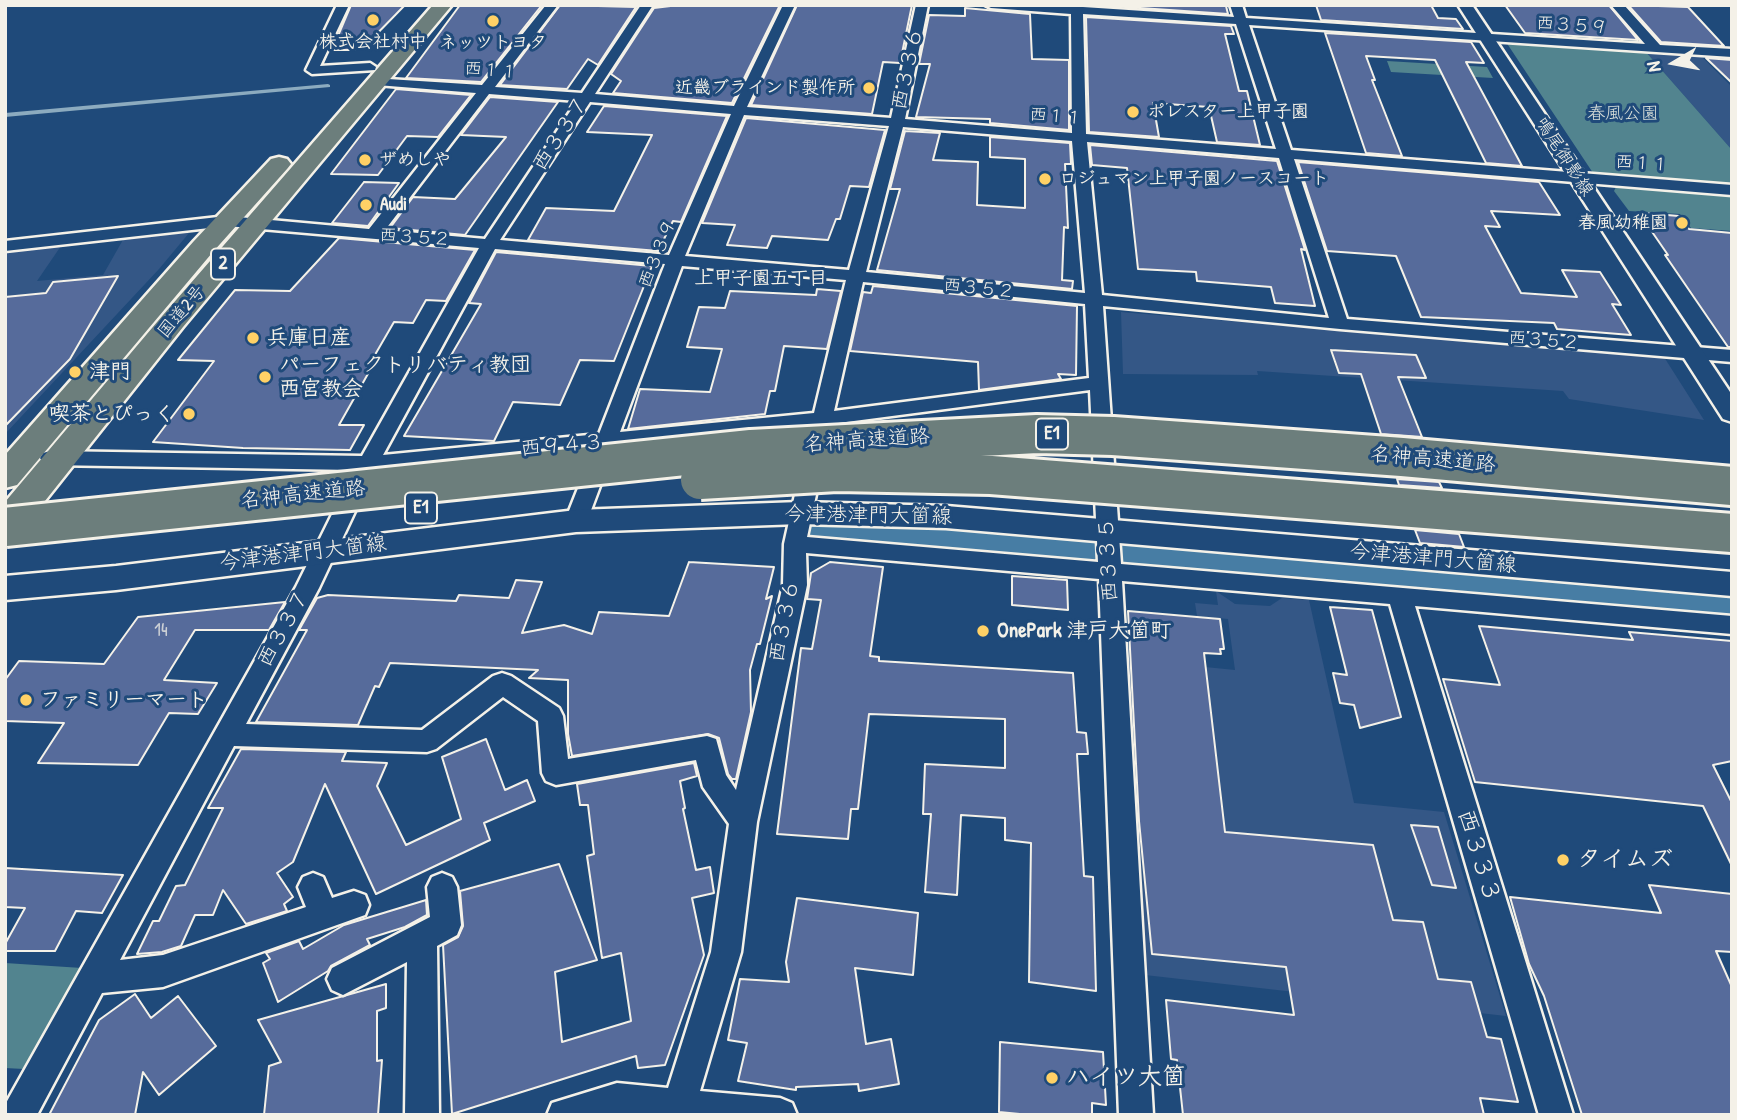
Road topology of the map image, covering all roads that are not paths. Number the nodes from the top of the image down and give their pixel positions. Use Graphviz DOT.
graph roads {
  1 [pos="343,5"];
  2 [pos="424,5"];
  3 [pos="443,5"];
  4 [pos="552,5"];
  5 [pos="647,5"];
  6 [pos="789,5"];
  7 [pos="922,5"];
  8 [pos="990,5"];
  9 [pos="1236,5"];
  10 [pos="1465,5"];
  11 [pos="1617,5"];
  12 [pos="1077,8"];
  13 [pos="1241,22"];
  14 [pos="1486,38"];
  15 [pos="1656,48"];
  16 [pos="1732,53"];
  17 [pos="373,74"];
  18 [pos="485,90"];
  19 [pos="584,98"];
  20 [pos="739,110"];
  21 [pos="897,123"];
  22 [pos="1079,138"];
  23 [pos="1286,155"];
  24 [pos="1578,178"];
  25 [pos="1732,190"];
  26 [pos="227,222"];
  27 [pos="257,225"];
  28 [pos="373,234"];
  29 [pos="490,243"];
  30 [pos="5,246"];
  31 [pos="675,261"];
  32 [pos="856,276"];
  33 [pos="1094,300"];
  34 [pos="1340,324"];
  35 [pos="1692,353"];
  36 [pos="1732,356"];
  37 [pos="1098,383"];
  38 [pos="1732,414"];
  39 [pos="822,419"];
  40 [pos="605,442"];
  41 [pos="63,458"];
  42 [pos="368,463"];
  43 [pos="14,467"];
  44 [pos="1732,486"];
  45 [pos="800,513"];
  46 [pos="576,521"];
  47 [pos="5,526"];
  48 [pos="1732,533"];
  49 [pos="795,544"];
  50 [pos="327,551"];
  51 [pos="5,553"];
  52 [pos="1108,553"];
  53 [pos="1732,584"];
  54 [pos="5,588"];
  55 [pos="1400,597"];
  56 [pos="1732,625"];
  57 [pos="227,735"];
  58 [pos="743,822"];
  59 [pos="313,887"];
  60 [pos="442,887"];
  61 [pos="354,905"];
  62 [pos="324,916"];
  63 [pos="422,937"];
  64 [pos="93,978"];
  65 [pos="343,979"];
  66 [pos="678,1109"];
  67 [pos="18,1115"];
  68 [pos="422,1115"];
  69 [pos="564,1115"];
  70 [pos="780,1115"];
  71 [pos="1136,1115"];
  72 [pos="1556,1115"];
  1 -- 17 [label="street, 西１１"];
  2 -- 17 [label="highway, 国道2号 / 2"];
  3 -- 17 [label="highway, 国道2号 / 2"];
  4 -- 18 [label="street"];
  5 -- 19 [label="street, 西３３７"];
  6 -- 20 [label="street, 西３３９"];
  7 -- 21 [label="street, 西３３６"];
  8 -- 12 [label="street, 西３５９"];
  9 -- 13 [label="street"];
  10 -- 14 [label="street, 鳴尾御影線"];
  11 -- 15 [label="street"];
  12 -- 13 [label="street, 西３５９"];
  12 -- 22 [label="street, 西３３５"];
  13 -- 14 [label="street, 西３５９"];
  13 -- 23 [label="street"];
  14 -- 15 [label="street, 西３５９"];
  14 -- 24 [label="street, 鳴尾御影線"];
  15 -- 16 [label="street, 西３５９"];
  17 -- 18 [label="street, 西１１"];
  17 -- 26 [label="highway, 国道2号 / 2"];
  17 -- 27 [label="highway, 国道2号 / 2"];
  18 -- 19 [label="street, 西１１"];
  18 -- 28 [label="street"];
  19 -- 20 [label="street, 西１１"];
  19 -- 29 [label="street, 西３３７"];
  20 -- 21 [label="street, 西１１"];
  20 -- 31 [label="street, 西３３９"];
  21 -- 22 [label="street, 西１１"];
  21 -- 32 [label="street, 西３３６"];
  22 -- 23 [label="street, 西１１"];
  22 -- 33 [label="street, 西３３５"];
  23 -- 24 [label="street, 西１１"];
  23 -- 34 [label="street"];
  24 -- 25 [label="street, 西１１"];
  24 -- 35 [label="street, 鳴尾御影線"];
  26 -- 27 [label="street, 西３５２"];
  26 -- 30 [label="street, 西３５２"];
  26 -- 43 [label="highway, 国道2号 / 2"];
  27 -- 28 [label="street, 西３５２"];
  27 -- 41 [label="highway, 国道2号 / 2"];
  28 -- 29 [label="street, 西３５２"];
  29 -- 31 [label="street, 西３５２"];
  29 -- 42 [label="street, 西３３７"];
  31 -- 32 [label="street, 西３５２"];
  31 -- 40 [label="street, 西３３９"];
  32 -- 33 [label="street, 西３５２"];
  32 -- 39 [label="street, 西３３６"];
  33 -- 34 [label="street, 西３５２"];
  33 -- 37 [label="street, 西３３５"];
  34 -- 35 [label="street, 西３５２"];
  35 -- 36 [label="street, 西３５２"];
  35 -- 38 [label="street, 鳴尾御影線"];
  37 -- 39 [label="street, 西９４３"];
  37 -- 52 [label="street, 西３３５"];
  39 -- 40 [label="street, 西９４３"];
  39 -- 45 [label="street, 西３３６"];
  40 -- 42 [label="street, 西９４３"];
  40 -- 46 [label="street, 西３３９"];
  41 -- 42 [label="street, 西９４３"];
  41 -- 43 [label="street, 西９４３"];
  41 -- 47 [label="highway, 国道2号 / 2"];
  42 -- 50 [label="street, 西３３７"];
  44 -- 47 [label="highway, 名神高速道路 / E1, bridge"];
  45 -- 46 [label="main road, 今津港津門大箇線"];
  45 -- 49 [label="street, 西３３６"];
  45 -- 52 [label="main road, 今津港津門大箇線"];
  46 -- 50 [label="main road, 今津港津門大箇線"];
  48 -- 51 [label="highway, 名神高速道路 / E1, bridge"];
  49 -- 52 [label="street"];
  49 -- 58 [label="street, 西３３６"];
  50 -- 54 [label="main road, 今津港津門大箇線"];
  50 -- 57 [label="street, 西３３７"];
  52 -- 53 [label="main road, 今津港津門大箇線"];
  52 -- 55 [label="street"];
  52 -- 71 [label="street, 西３３５"];
  55 -- 56 [label="street"];
  55 -- 72 [label="street, 西３３３"];
  57 -- 58 [label="street"];
  57 -- 64 [label="street, 西３３７"];
  58 -- 66 [label="street, 西３３６"];
  59 -- 62 [label="street"];
  60 -- 63 [label="street"];
  61 -- 62 [label="street"];
  62 -- 64 [label="street"];
  63 -- 65 [label="street"];
  63 -- 68 [label="street"];
  64 -- 67 [label="street, 西３３７"];
  66 -- 69 [label="street"];
  66 -- 70 [label="street"];
}
